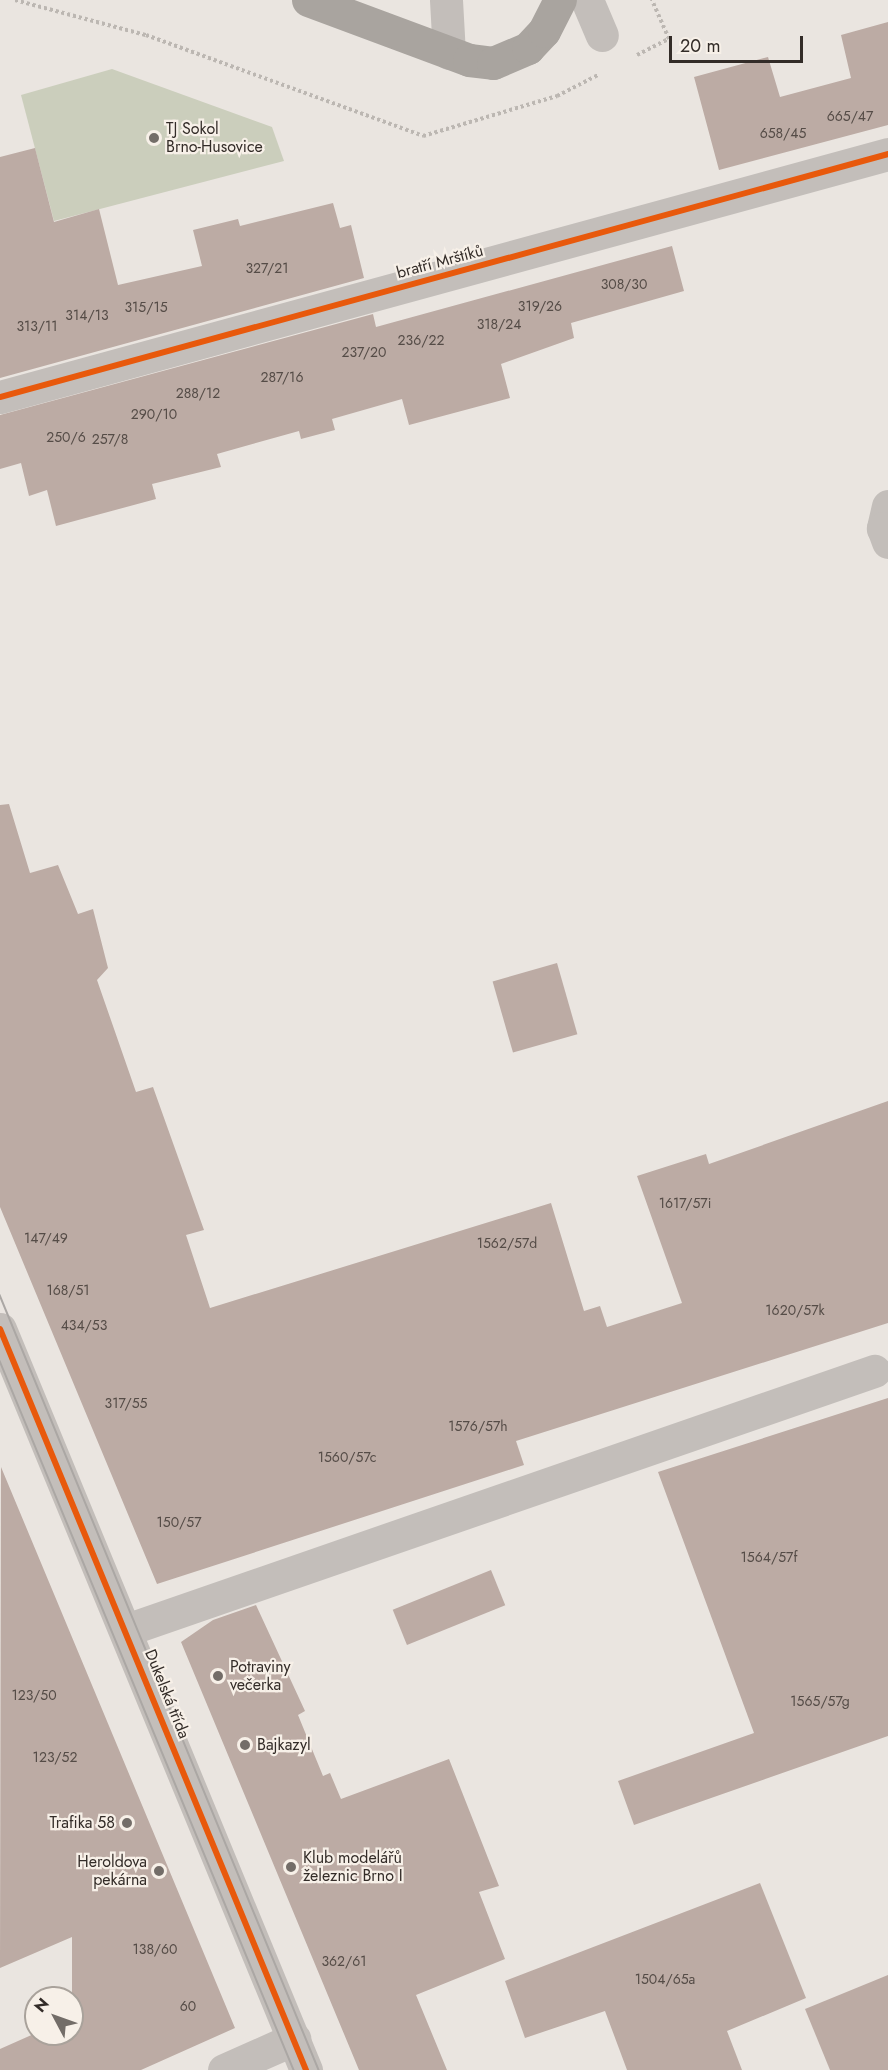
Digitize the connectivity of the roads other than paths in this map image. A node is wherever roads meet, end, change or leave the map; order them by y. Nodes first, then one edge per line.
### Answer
1 (308, 0) edge
2 (446, 0) edge
3 (560, 0) edge
4 (587, 0) edge
5 (602, 35) dead end
6 (449, 53) junction
7 (888, 154) edge
8 (0, 397) edge
9 (888, 506) edge
10 (888, 543) edge
11 (0, 1329) edge
12 (874, 1371) dead end
13 (126, 1630) junction
14 (294, 2039) junction
15 (224, 2070) edge
16 (306, 2070) edge

1 - 6 highway
2 - 6 street
3 - 6 highway
4 - 5 street
7 - 8 street, bratří Mrštíků
9 - 10 street
11 - 13 street, Dukelská třída
12 - 13 street
13 - 14 street, Dukelská třída
14 - 15 street
14 - 16 street, Dukelská třída

